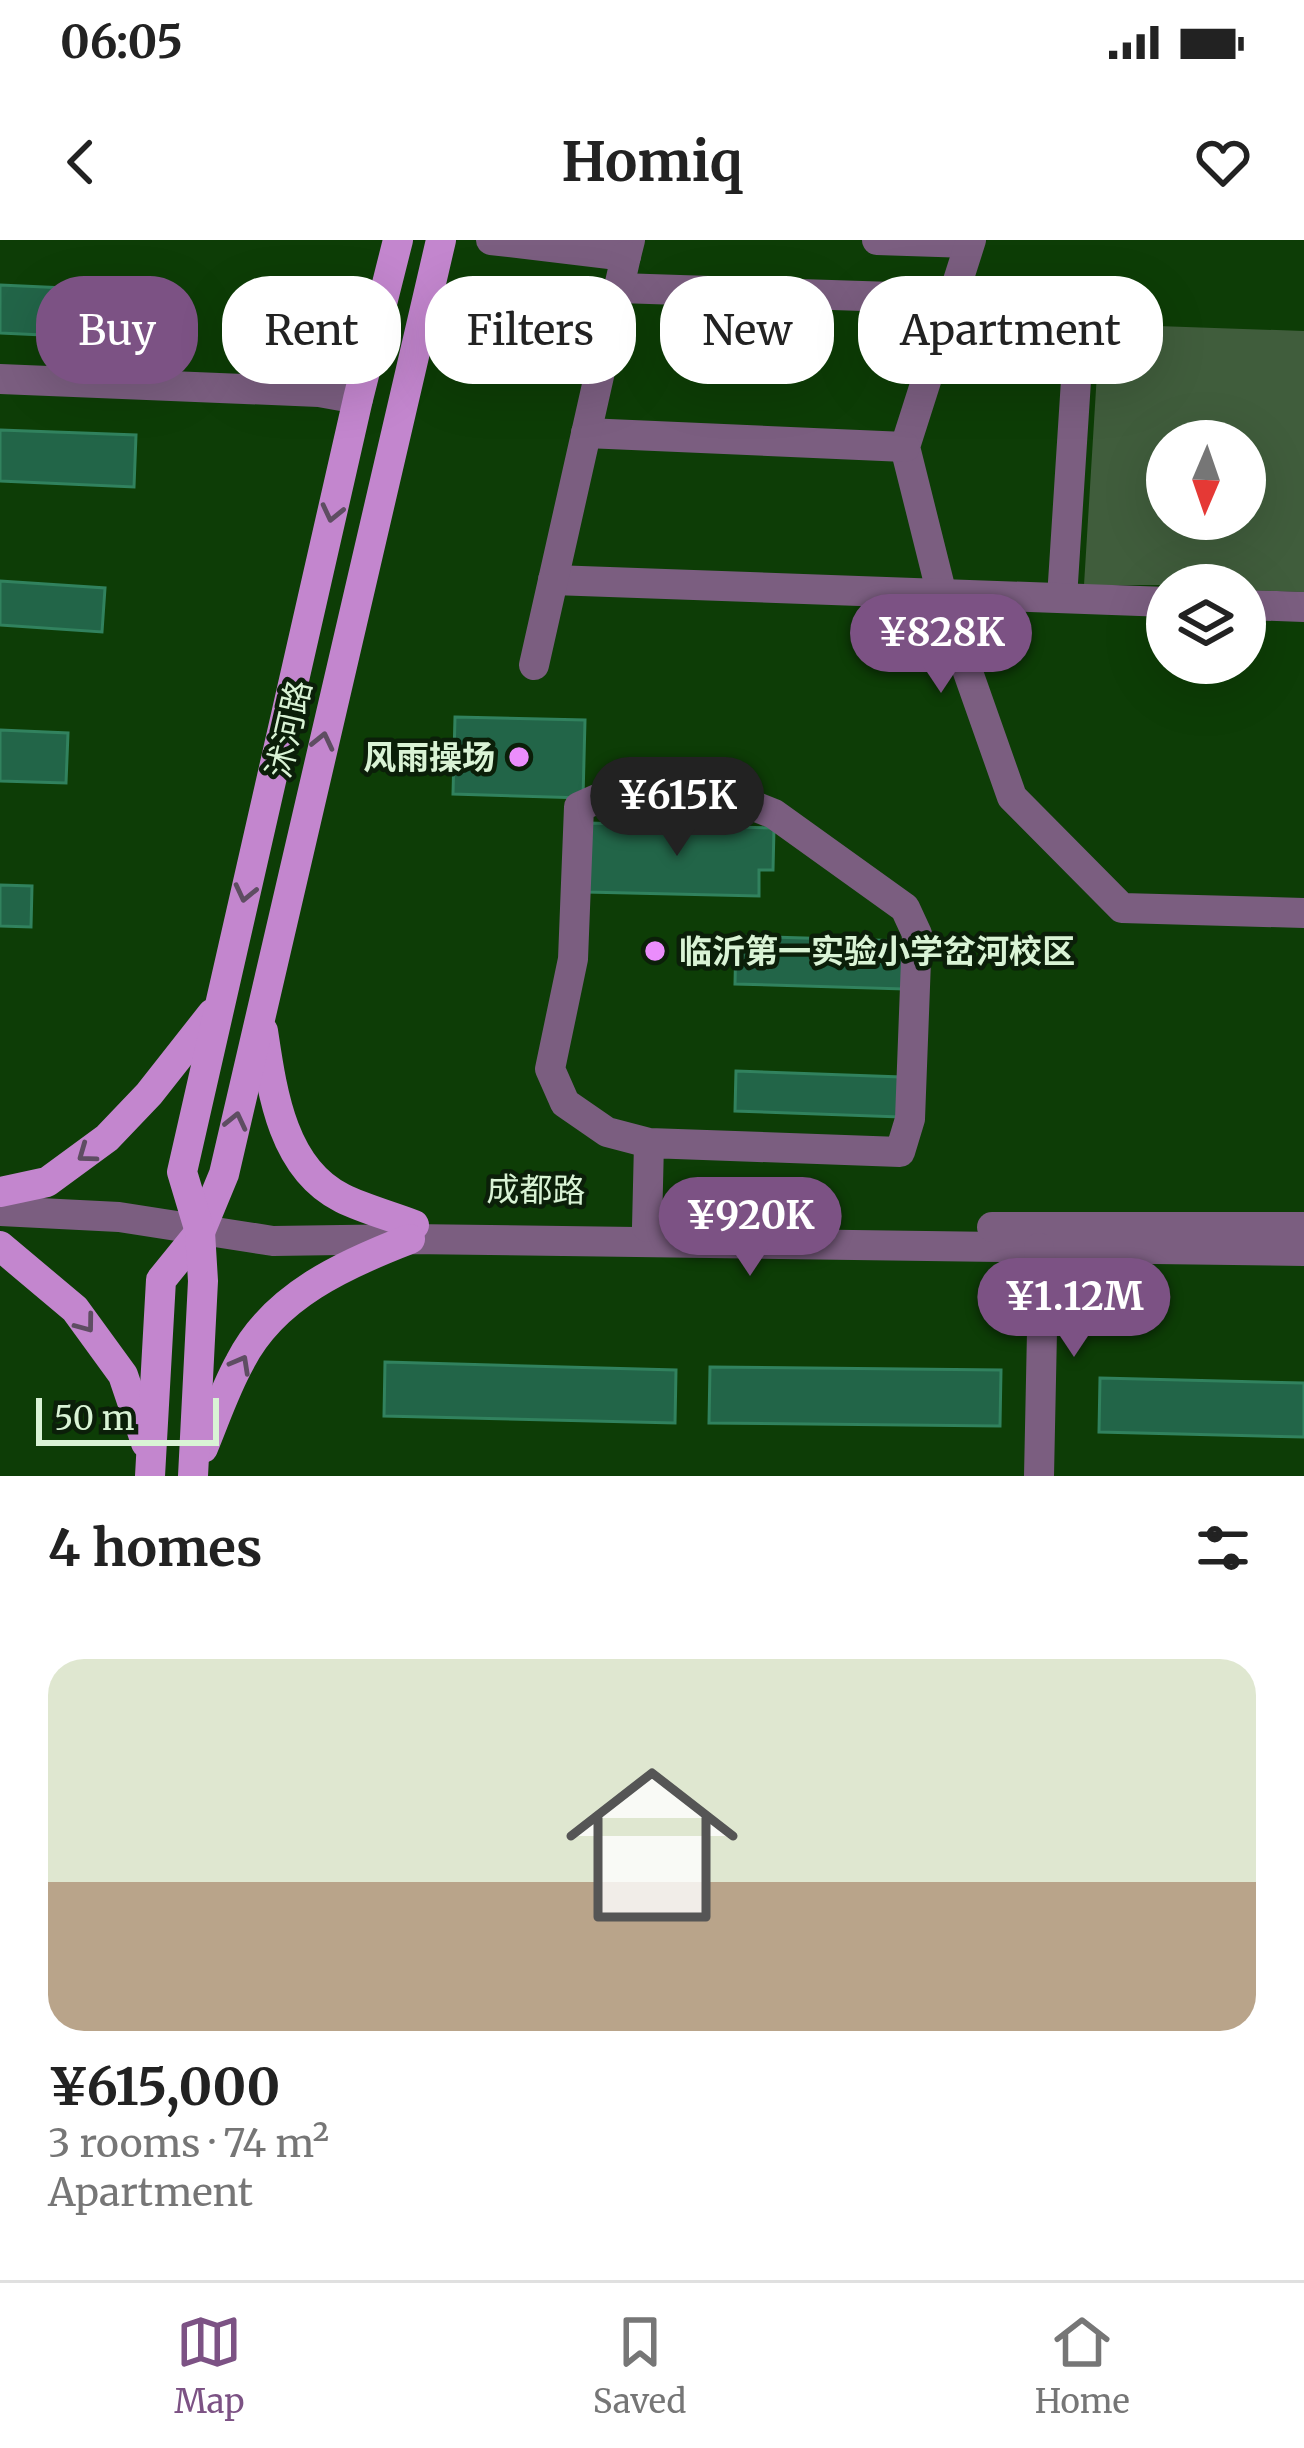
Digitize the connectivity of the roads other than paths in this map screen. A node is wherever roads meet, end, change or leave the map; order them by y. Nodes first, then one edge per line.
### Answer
1 (398, 240) edge
2 (442, 240) edge
3 (491, 240) edge
4 (877, 240) edge
5 (970, 242) edge
6 (628, 248) edge
7 (959, 276) edge
8 (636, 289) edge
9 (858, 296) edge
10 (0, 379) edge
11 (597, 384) edge
12 (925, 384) edge
13 (1076, 384) edge
14 (358, 399) junction
15 (586, 433) junction
16 (905, 447) junction
17 (553, 580) junction
18 (941, 594) junction
19 (1062, 598) junction
20 (1146, 601) edge
21 (1266, 606) edge
22 (1304, 607) edge
23 (533, 664) dead end
24 (1304, 914) edge
25 (219, 1004) junction
26 (260, 1014) junction
27 (649, 1143) junction
28 (0, 1192) edge
29 (0, 1211) edge
30 (647, 1227) junction
31 (1304, 1227) edge
32 (0, 1228) edge
33 (200, 1232) junction
34 (412, 1232) junction
35 (0, 1246) edge
36 (1039, 1248) junction
37 (1304, 1251) edge
38 (151, 1468) edge
39 (193, 1473) edge
40 (1039, 1476) edge

1 - 14 main road, 沭河路
26 -> 2 main road, 沭河路
3 - 6 street
4 - 5 street
5 - 7 street
8 - 9 street
10 - 14 street
11 - 15 street
12 - 16 street
13 - 19 street
14 -> 25 main road, 沭河路
15 - 16 street
15 - 17 street
16 - 18 street
17 - 18 street
17 - 23 street
18 - 19 street
18 - 24 street
19 - 20 street
21 - 22 street
25 -> 28 main road
25 - 33 main road, 沭河路
33 -> 26 main road, 沭河路
26 - 34 main road
27 - 27 street
27 - 30 street
29 - 33 street, 成都路
30 - 31 street, 成都路
30 - 34 street, 成都路
32 - 33 street, 成都路
33 - 34 street, 成都路
33 - 38 main road, 沭河路
33 - 39 main road, 沭河路
34 - 36 street, 成都路
39 -> 34 main road
35 -> 38 main road
36 - 37 street, 成都路
36 - 40 street

